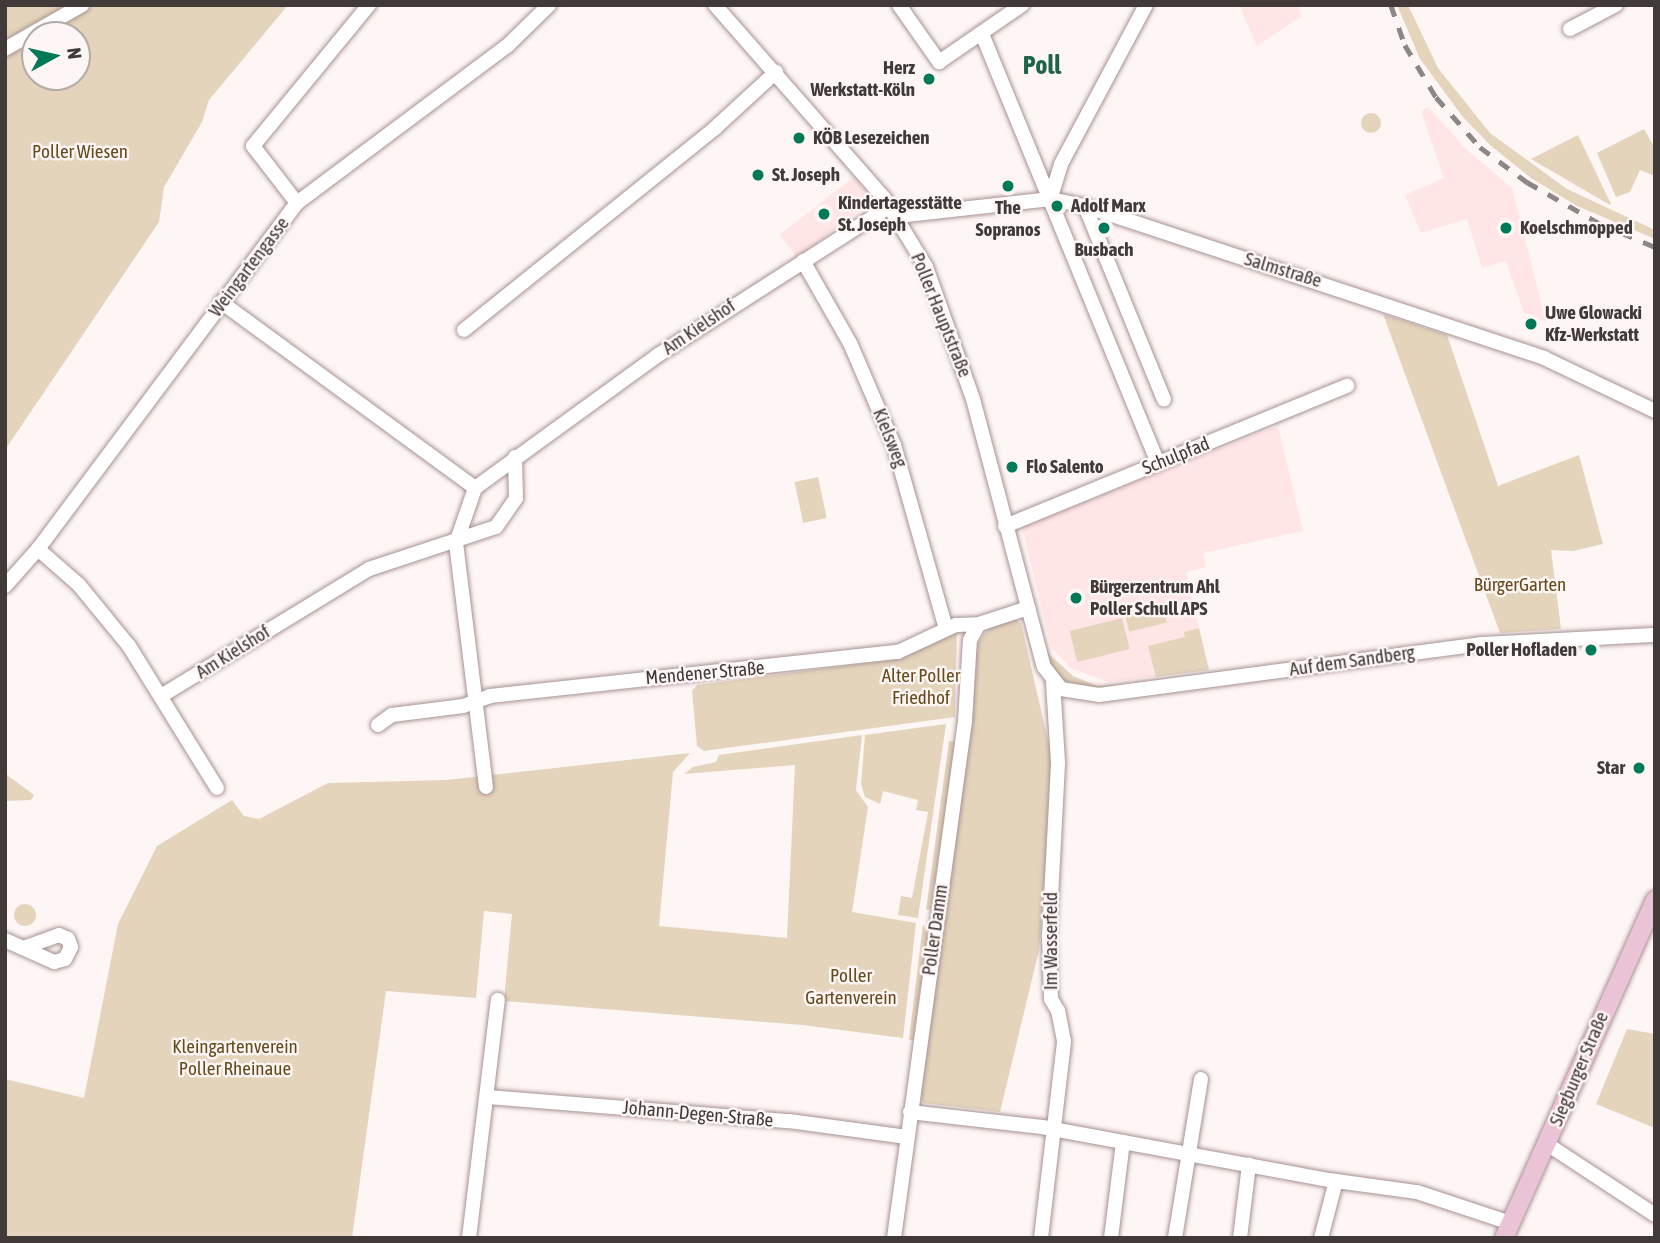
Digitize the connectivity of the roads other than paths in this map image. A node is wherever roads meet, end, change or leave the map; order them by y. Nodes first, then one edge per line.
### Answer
1 (82, 5) edge
2 (369, 5) edge
3 (549, 5) edge
4 (715, 5) edge
5 (899, 5) edge
6 (1022, 5) edge
7 (1146, 5) edge
8 (1616, 5) edge
9 (1570, 29) dead end
10 (982, 34) junction
11 (5, 49) edge
12 (776, 72) junction
13 (1051, 198) junction
14 (297, 203) junction
15 (1085, 206) junction
16 (893, 211) junction
17 (803, 261) junction
18 (221, 302) junction
19 (464, 330) dead end
20 (1347, 386) dead end
21 (1164, 400) dead end
22 (1655, 411) edge
23 (515, 457) junction
24 (1158, 463) junction
25 (475, 488) junction
26 (1004, 526) junction
27 (456, 543) junction
28 (38, 549) junction
29 (5, 586) edge
30 (1028, 608) junction
31 (979, 624) junction
32 (946, 629) junction
33 (1655, 635) edge
34 (1053, 683) junction
35 (162, 696) junction
36 (475, 701) junction
37 (378, 725) dead end
38 (486, 787) dead end
39 (217, 788) dead end
40 (1655, 900) edge
41 (5, 940) edge
42 (23, 948) dead end
43 (498, 1000) dead end
44 (1200, 1079) dead end
45 (488, 1097) junction
46 (910, 1112) junction
47 (1053, 1130) junction
48 (907, 1137) junction
49 (1123, 1142) junction
50 (1547, 1144) junction
51 (1186, 1153) junction
52 (1249, 1165) junction
53 (1336, 1181) junction
54 (1655, 1215) edge
55 (1508, 1230) edge
56 (469, 1238) edge
57 (894, 1238) edge
58 (1041, 1238) edge
59 (1111, 1238) edge
60 (1175, 1238) edge
61 (1240, 1238) edge
62 (1321, 1238) edge

1 - 11 street
2 - 14 street
3 - 14 street, Weingartengasse
4 - 12 street, Poller Hauptstraße
5 - 10 street
6 - 10 street
7 - 13 street
8 - 9 street
10 - 13 street
12 - 16 street, Poller Hauptstraße
12 - 19 street
13 - 15 street, Salmstraße
13 - 16 street, Salmstraße
13 - 24 street
14 - 18 street, Weingartengasse
15 - 21 street
15 - 22 street, Salmstraße
16 - 17 street, Am Kielshof
16 - 26 street, Poller Hauptstraße
17 - 23 street, Am Kielshof
17 - 32 street, Kielsweg
18 - 25 street
18 - 28 street, Weingartengasse
20 - 24 street, Schulpfad
23 - 25 street, Am Kielshof
23 - 27 street, Am Kielshof
24 - 26 street, Schulpfad
25 - 27 street
26 - 30 street, Poller Hauptstraße
27 - 35 street, Am Kielshof
27 - 36 street
28 - 29 street, Weingartengasse
28 - 35 street
30 - 31 street, Mendener Straße
30 - 34 street, Poller Hauptstraße
31 - 32 street, Mendener Straße
31 - 46 street, Poller Damm
32 - 36 street, Mendener Straße
33 - 34 street, Auf dem Sandberg
34 - 47 street, Im Wasserfeld
35 - 39 street
36 - 37 street, Mendener Straße
36 - 38 street
40 - 50 main road, Siegburger Straße
41 - 42 street
43 - 45 street
44 - 51 street
45 - 48 street, Johann-Degen-Straße
45 - 56 street
46 - 47 street
46 - 48 street, Poller Damm
47 - 49 street
47 - 58 street, Im Wasserfeld
48 - 57 street, Poller Damm
49 - 51 street
49 - 59 street
50 - 54 street
50 - 55 main road, Siegburger Straße
51 - 52 street
51 - 60 street
52 - 53 street
52 - 61 street
53 - 55 street
53 - 62 street

